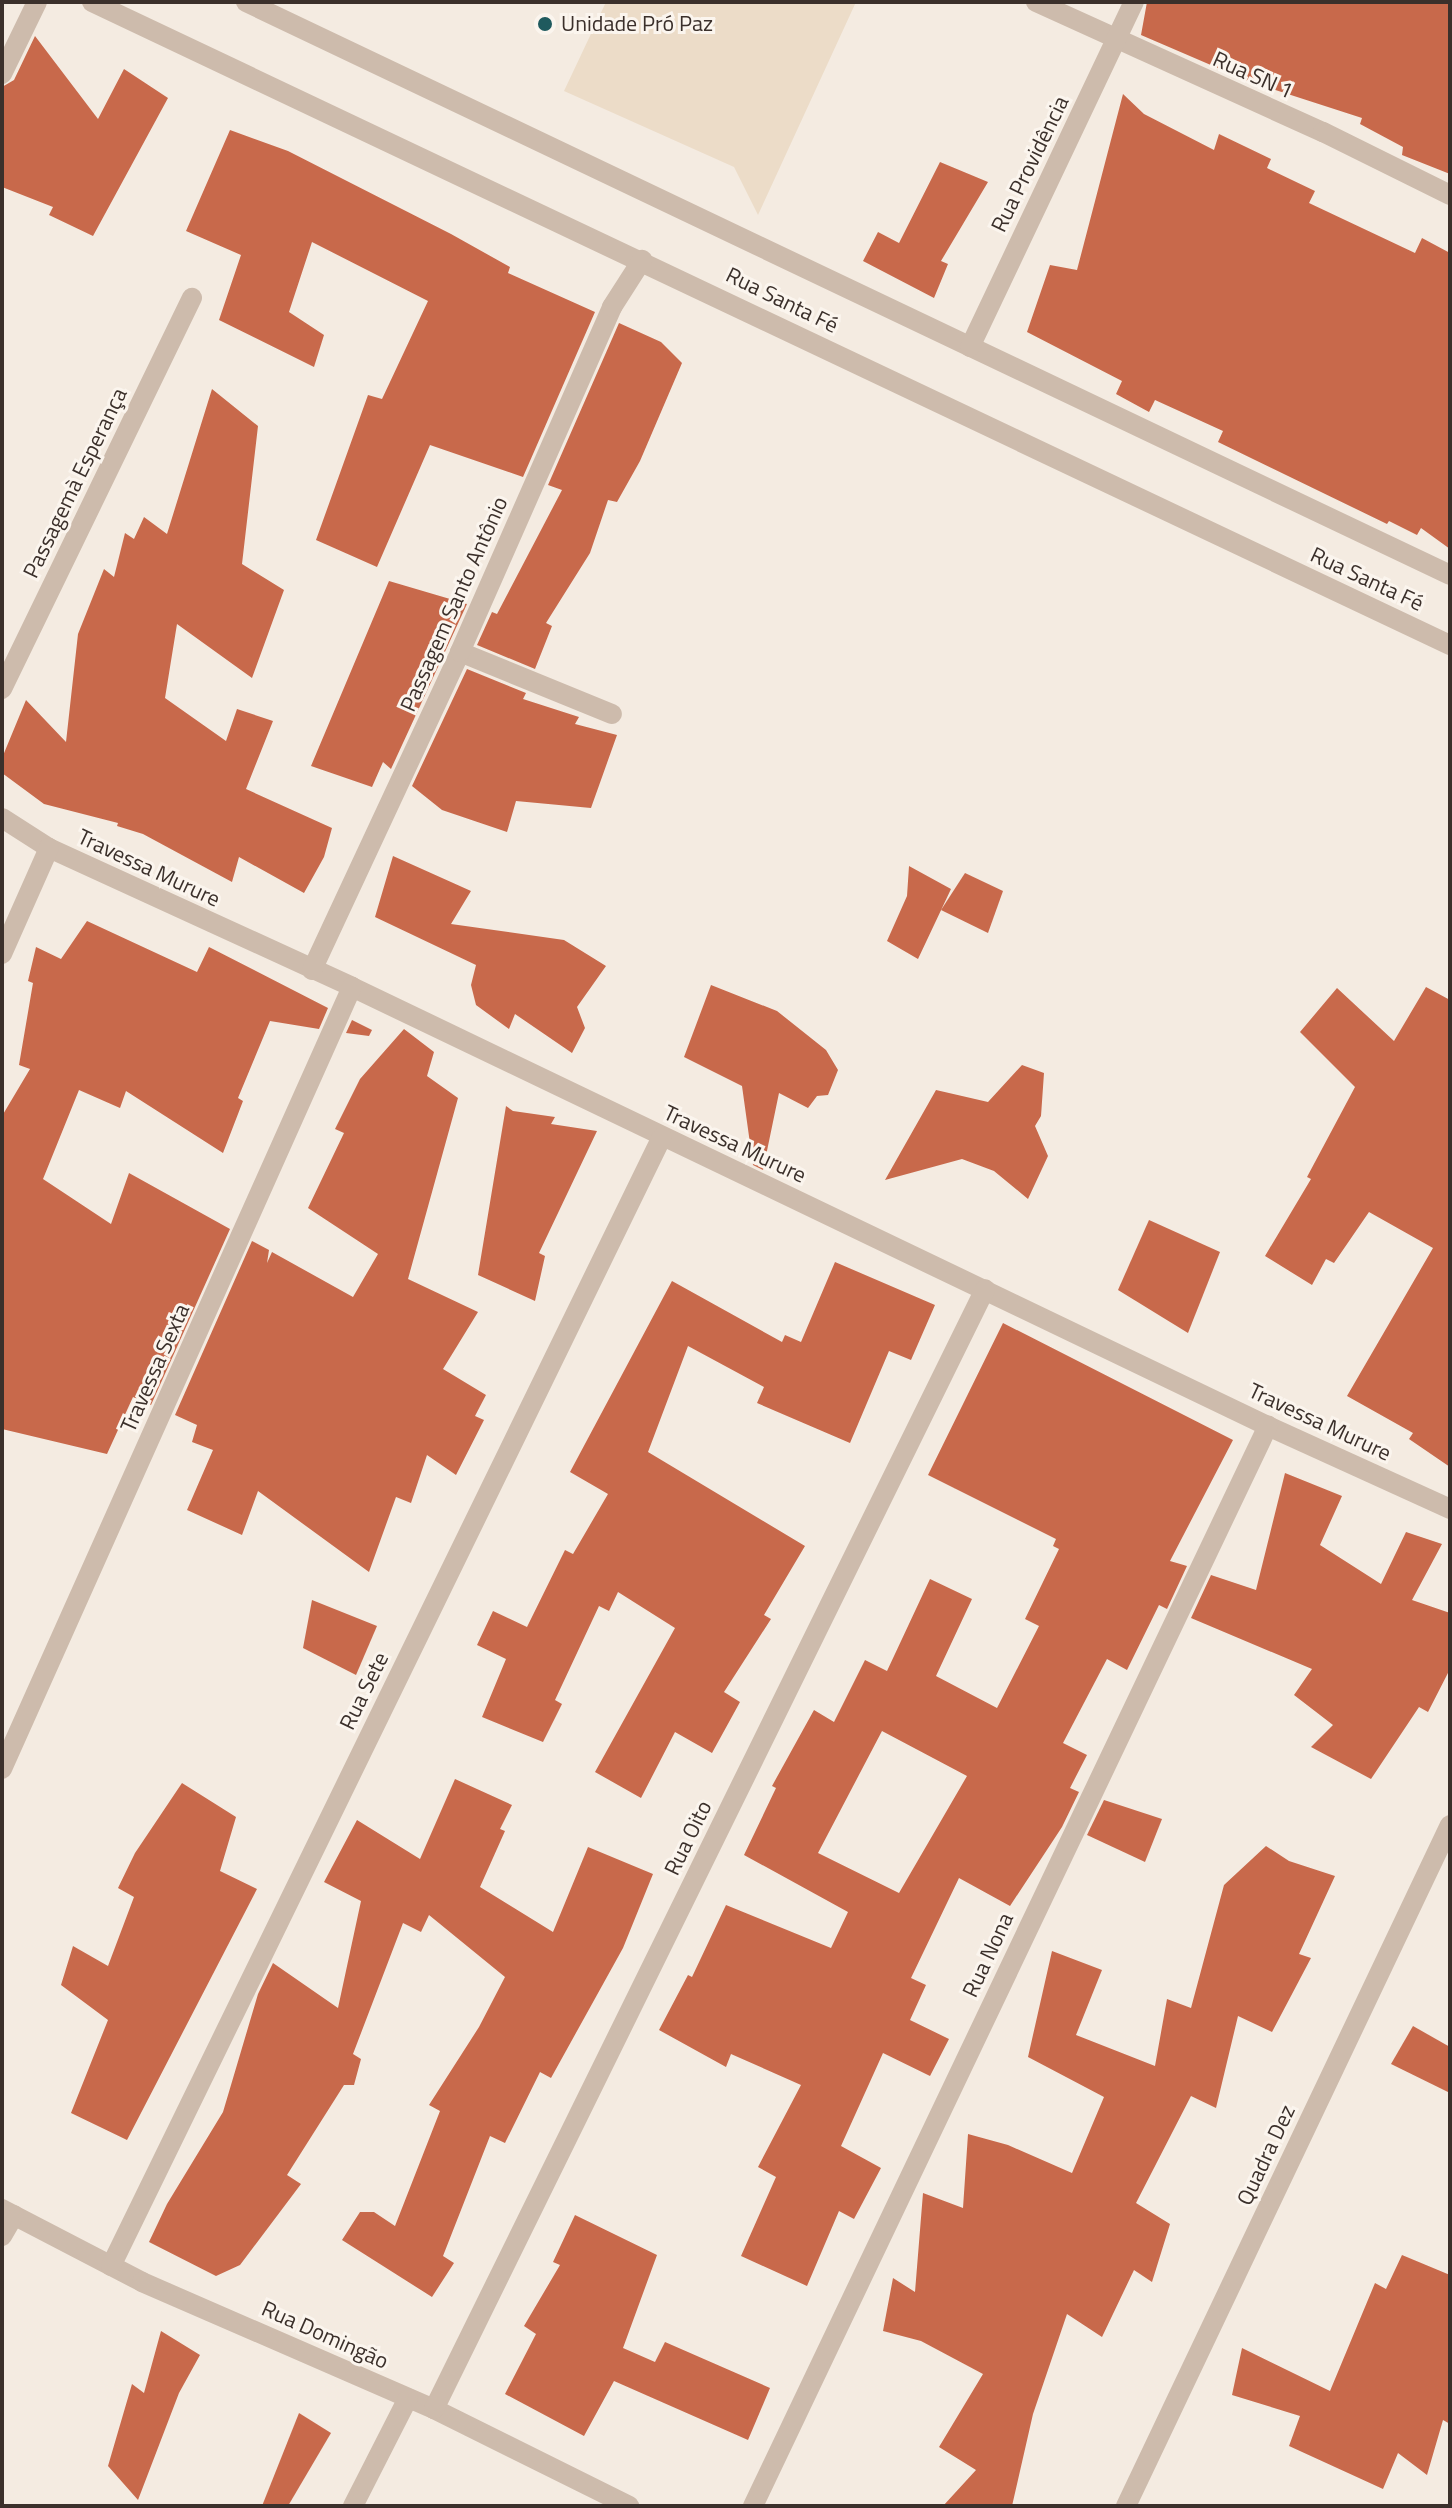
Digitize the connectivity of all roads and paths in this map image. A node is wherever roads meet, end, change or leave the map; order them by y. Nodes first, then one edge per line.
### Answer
1 (37, 2) edge
2 (92, 2) edge
3 (246, 2) edge
4 (1036, 2) edge
5 (1134, 2) edge
6 (1116, 41) junction
7 (2, 74) edge
8 (1450, 195) edge
9 (642, 260) junction
10 (192, 298) dead end
11 (970, 347) junction
12 (1450, 575) edge
13 (1450, 645) edge
14 (460, 652) junction
15 (2, 689) edge
16 (612, 714) dead end
17 (2, 818) edge
18 (49, 848) junction
19 (2, 954) edge
20 (312, 970) junction
21 (352, 987) junction
22 (662, 1137) junction
23 (985, 1289) junction
24 (1268, 1426) junction
25 (1450, 1509) edge
26 (2, 1769) edge
27 (1450, 1825) edge
28 (8, 2212) edge
29 (2, 2236) edge
30 (111, 2266) junction
31 (408, 2398) junction
32 (434, 2409) junction
33 (353, 2506) edge
34 (629, 2506) edge
35 (753, 2506) edge
36 (1126, 2506) edge

1 - 7 street
2 - 9 street, Rua Santa Fé
3 - 11 street, Rua Santa Fé
4 - 6 street, Rua SN 1
5 - 6 street, Rua Providência
6 - 8 street, Rua SN 1
6 - 11 street, Rua Providência
9 - 13 street, Rua Santa Fé
9 - 14 street, Passagem Santo Antônio
10 - 15 street, Passagemà Esperança
11 - 12 street, Rua Santa Fé
14 - 16 street
14 - 20 street, Passagem Santo Antônio
17 - 18 street, Travessa Murure
18 - 19 street
18 - 20 street, Travessa Murure
20 - 21 street, Travessa Murure
21 - 22 street, Travessa Murure
21 - 26 street, Travessa Sexta
22 - 23 street, Travessa Murure
22 - 30 street, Rua Sete
23 - 24 street, Travessa Murure
23 - 32 street, Rua Oito
24 - 25 street, Travessa Murure
24 - 35 street, Rua Nona
27 - 36 street, Quadra Dez
28 - 29 street
28 - 30 street, Rua Domingão
30 - 31 street, Rua Domingão
31 - 32 street, Rua Domingão
31 - 33 street
32 - 34 street, Rua Domingão

